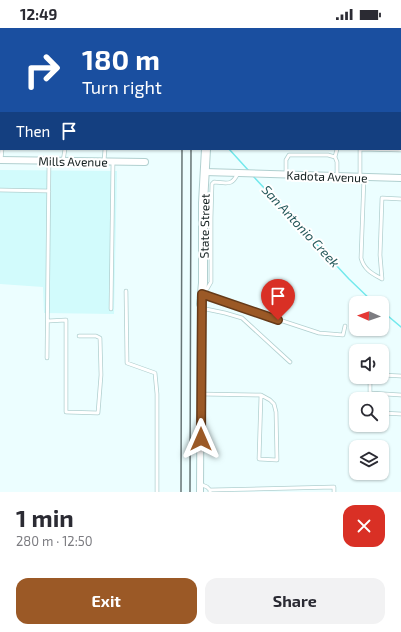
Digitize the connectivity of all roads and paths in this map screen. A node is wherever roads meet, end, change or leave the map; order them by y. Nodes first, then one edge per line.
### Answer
1 (401, 72) edge
2 (401, 85) edge
3 (2, 150) edge
4 (65, 150) edge
5 (105, 150) edge
6 (206, 150) edge
7 (337, 150) edge
8 (360, 150) edge
9 (335, 157) junction
10 (1, 160) edge
11 (49, 160) junction
12 (63, 161) junction
13 (104, 161) junction
14 (113, 161) junction
15 (145, 162) dead end
16 (205, 172) junction
17 (238, 173) junction
18 (286, 174) junction
19 (337, 176) junction
20 (362, 177) junction
21 (401, 178) edge
22 (0, 190) edge
23 (49, 191) junction
24 (401, 199) edge
25 (207, 218) junction
26 (126, 291) dead end
27 (202, 292) junction
28 (201, 306) junction
29 (111, 309) dead end
30 (48, 320) junction
31 (345, 326) dead end
32 (79, 336) dead end
33 (47, 358) dead end
34 (290, 362) dead end
35 (389, 375) edge
36 (401, 376) edge
37 (201, 394) junction
38 (260, 394) junction
39 (389, 394) edge
40 (401, 394) edge
41 (389, 413) edge
42 (401, 414) edge
43 (200, 484) junction
44 (210, 491) edge
45 (222, 491) edge
46 (157, 492) edge
47 (200, 492) edge
48 (334, 492) edge

1 - 2 lane
3 - 10 lane
4 - 12 lane
5 - 13 lane
6 - 16 street, State Street
7 - 9 lane
8 - 20 lane
9 - 18 lane
9 - 19 lane
10 - 11 street, Mills Avenue
11 - 12 street, Mills Avenue
11 - 23 lane
12 - 13 street, Mills Avenue
13 - 14 street, Mills Avenue
14 - 15 street, Mills Avenue
14 - 29 lane
16 - 17 street, Kadota Avenue
16 - 25 street, State Street
17 - 18 street, Kadota Avenue
17 - 25 lane
18 - 19 street, Kadota Avenue
19 - 20 street, Kadota Avenue
20 - 21 street, Kadota Avenue
20 - 24 lane
22 - 23 lane
23 - 30 lane
25 - 27 street, State Street
26 - 46 lane
27 - 28 street, State Street
27 - 31 lane
28 - 34 lane
28 - 37 street
30 - 32 lane
30 - 33 lane
35 - 36 lane
37 - 38 lane
37 - 43 street
38 - 38 lane
39 - 40 lane
41 - 42 lane
43 - 44 lane
43 - 47 street
44 - 45 lane
45 - 48 lane

